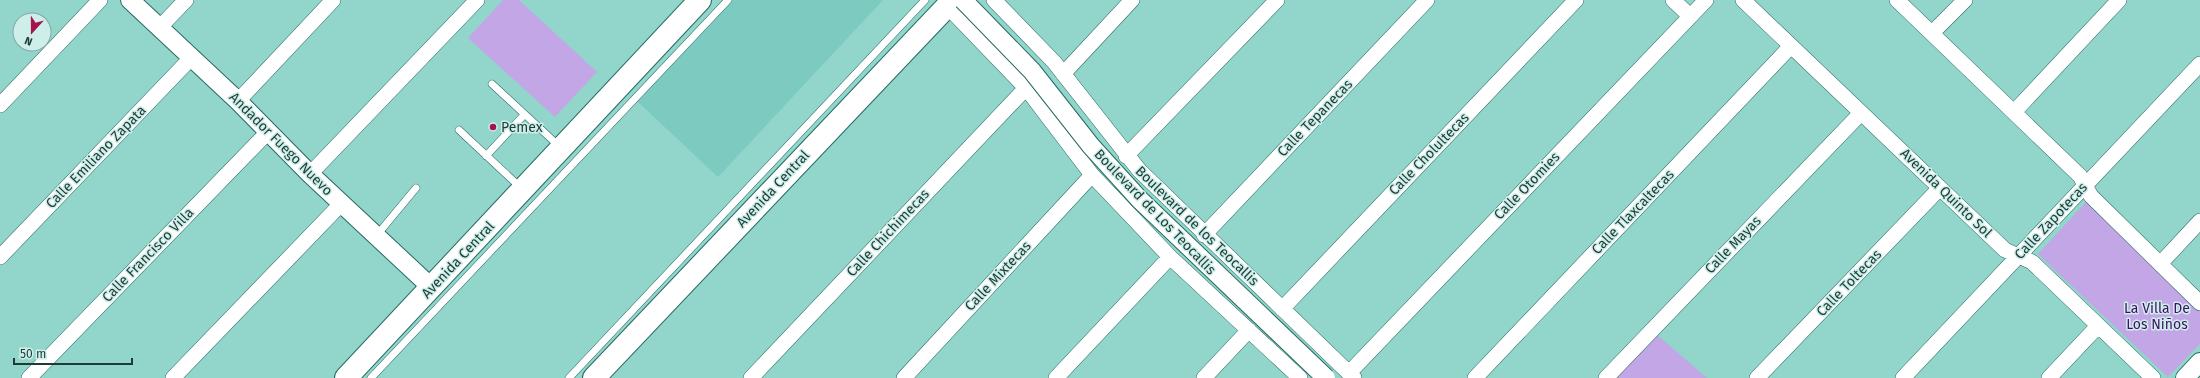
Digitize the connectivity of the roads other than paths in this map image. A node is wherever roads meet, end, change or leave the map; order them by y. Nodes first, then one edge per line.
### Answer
1 (100, 0) edge
2 (130, 0) edge
3 (186, 0) edge
4 (332, 0) edge
5 (477, 0) edge
6 (700, 0) edge
7 (728, 0) edge
8 (925, 0) edge
9 (994, 0) edge
10 (1132, 0) edge
11 (1277, 0) edge
12 (1427, 0) edge
13 (1576, 0) edge
14 (1674, 0) edge
15 (1706, 0) edge
16 (1743, 0) edge
17 (1898, 0) edge
18 (1965, 0) edge
19 (2119, 0) edge
20 (954, 2) edge
21 (1690, 16) junction
22 (160, 27) junction
23 (1932, 34) junction
24 (1791, 46) junction
25 (192, 57) junction
26 (2200, 64) edge
27 (1059, 68) junction
28 (492, 84) dead end
29 (1023, 85) junction
30 (238, 101) junction
31 (0, 106) edge
32 (2014, 112) junction
33 (1861, 113) junction
34 (524, 115) junction
35 (459, 130) dead end
36 (268, 132) junction
37 (562, 149) junction
38 (486, 156) junction
39 (1126, 156) junction
40 (310, 174) junction
41 (1092, 175) junction
42 (2085, 186) junction
43 (416, 188) dead end
44 (1940, 188) junction
45 (523, 190) junction
46 (342, 203) junction
47 (2200, 221) edge
48 (1204, 235) junction
49 (376, 236) junction
50 (2018, 256) junction
51 (0, 257) edge
52 (1170, 257) junction
53 (2160, 264) junction
54 (432, 288) junction
55 (2200, 303) edge
56 (1282, 309) junction
57 (2098, 326) junction
58 (1249, 330) junction
59 (2200, 362) edge
60 (1351, 376) edge
61 (29, 378) edge
62 (173, 378) edge
63 (346, 378) edge
64 (371, 378) edge
65 (569, 378) edge
66 (594, 378) edge
67 (751, 378) edge
68 (904, 378) edge
69 (1056, 378) edge
70 (1204, 378) edge
71 (1300, 378) edge
72 (1326, 378) edge
73 (1475, 378) edge
74 (1606, 378) edge
75 (1757, 378) edge
76 (1903, 378) edge
77 (2049, 378) edge
78 (2153, 378) edge
79 (2185, 378) edge

1 - 31 street
2 - 22 street, Andador Fuego Nuevo
3 - 22 street
4 - 30 street
5 - 40 street
6 - 37 highway, Avenida Central
7 - 64 lane
8 - 65 lane
9 - 27 street, Boulevard de los Teocallis
10 - 27 street
11 - 39 street
12 - 48 street, Calle Tepanecas
13 - 56 street, Calle Cholultecas
14 - 21 street
15 - 21 street, Calle Otomies
16 - 24 street, Avenida Quinto Sol
17 - 23 street
18 - 23 street
19 - 32 street
20 - 29 street, Boulevard de los Teocallis
20 - 66 highway, Avenida Central
20 - 72 street, Boulevard de Los Teocallis, bridge
21 - 60 street, Calle Otomies
22 - 25 street, Andador Fuego Nuevo
23 - 32 street
24 - 33 street, Avenida Quinto Sol
24 - 73 street, Calle Tlaxcaltecas
25 - 30 street, Andador Fuego Nuevo
25 - 51 street, Calle Emiliano Zapata
26 - 42 street, Calle Zapotecas
27 - 29 street
27 - 39 street, Boulevard de los Teocallis
28 - 34 lane
29 - 41 street, Boulevard de los Teocallis
29 - 67 street, Calle Chichimecas
30 - 36 street, Andador Fuego Nuevo
32 - 42 street
33 - 44 street, Avenida Quinto Sol
33 - 74 street, Calle Mayas
34 - 37 lane
34 - 38 lane
35 - 38 lane
36 - 40 street, Andador Fuego Nuevo
36 - 61 street, Calle Francisco Villa
37 - 45 highway, Avenida Central
38 - 45 lane
39 - 48 street, Boulevard de los Teocallis
40 - 46 street, Andador Fuego Nuevo
41 - 52 street, Boulevard de los Teocallis
41 - 68 street, Calle Mixtecas
42 - 50 street, Calle Zapotecas
42 - 53 street
43 - 49 lane
44 - 50 street, Avenida Quinto Sol
44 - 75 street, Calle Toltecas
45 - 54 highway, Avenida Central
46 - 49 street, Andador Fuego Nuevo
46 - 62 street
47 - 53 street
48 - 56 street, Boulevard de los Teocallis
49 - 54 street, Andador Fuego Nuevo
50 - 57 street, Avenida Quinto Sol
50 - 76 street, Calle Zapotecas
52 - 58 street, Boulevard de los Teocallis
52 - 69 street
53 - 55 street
54 - 63 highway, Avenida Central
56 - 60 street, Boulevard de los Teocallis
57 - 77 street
57 - 78 street, Avenida Quinto Sol
58 - 70 street
58 - 71 street, Boulevard de los Teocallis
59 - 79 street

